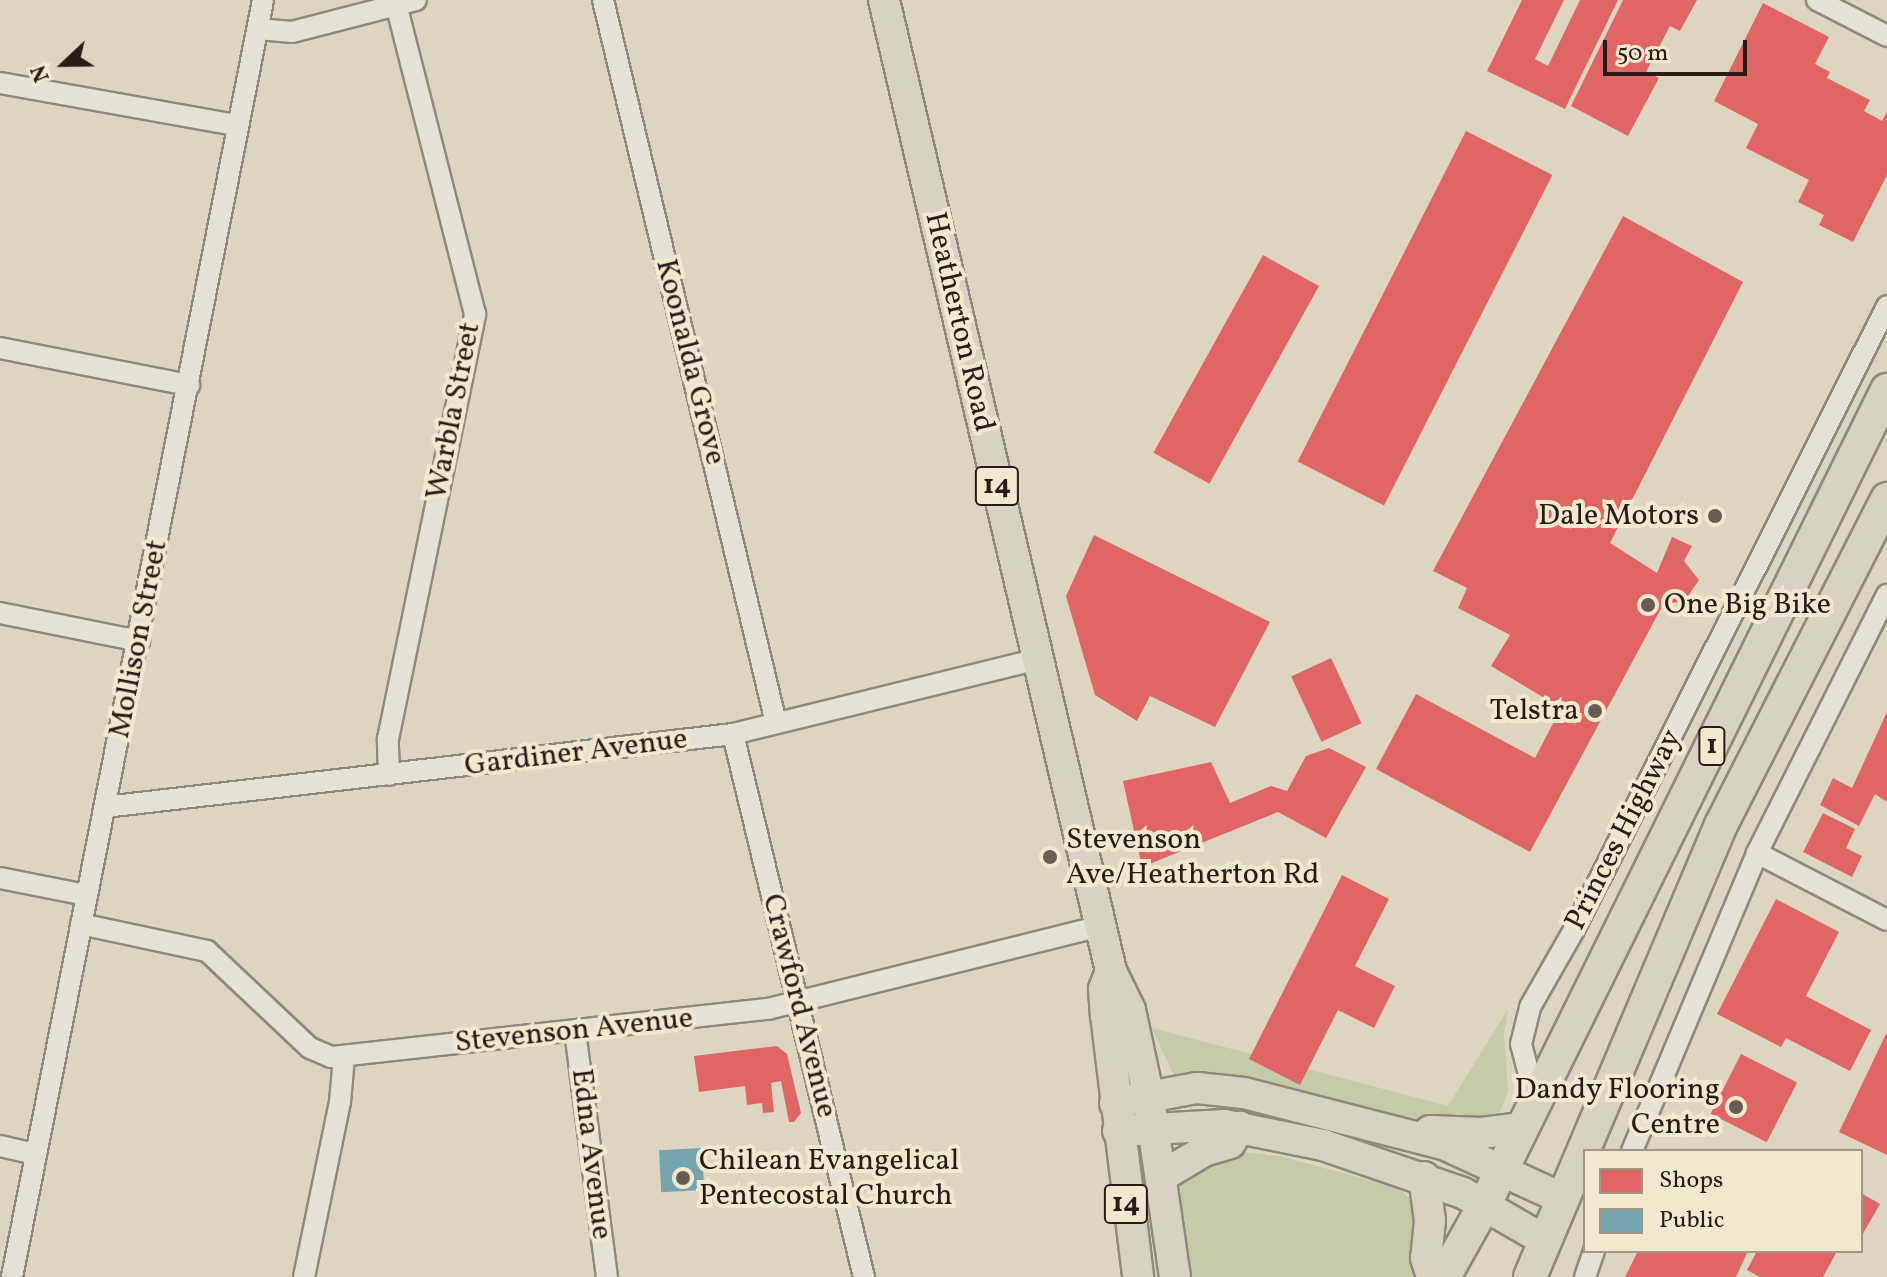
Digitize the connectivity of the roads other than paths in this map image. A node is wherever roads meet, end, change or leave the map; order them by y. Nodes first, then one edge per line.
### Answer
1 (263, 0) edge
2 (603, 0) edge
3 (1817, 0) edge
4 (889, 1) edge
5 (406, 2) edge
6 (258, 29) junction
7 (1887, 36) edge
8 (0, 83) edge
9 (236, 125) junction
10 (1887, 306) edge
11 (0, 348) edge
12 (189, 385) junction
13 (1887, 390) edge
14 (1887, 499) edge
15 (1887, 595) edge
16 (0, 613) edge
17 (139, 641) junction
18 (1039, 659) junction
19 (776, 723) junction
20 (733, 734) junction
21 (389, 775) junction
22 (105, 807) junction
23 (1757, 853) junction
24 (0, 878) edge
25 (86, 895) junction
26 (1887, 920) edge
27 (81, 924) junction
28 (1101, 926) junction
29 (1111, 971) junction
30 (798, 1002) junction
31 (575, 1031) junction
32 (344, 1057) junction
33 (1149, 1099) junction
34 (1529, 1114) junction
35 (1116, 1117) junction
36 (1240, 1127) junction
37 (1153, 1129) junction
38 (1412, 1135) junction
39 (0, 1146) edge
40 (1633, 1149) edge
41 (36, 1154) junction
42 (1501, 1171) junction
43 (1162, 1176) junction
44 (1424, 1177) junction
45 (1561, 1198) junction
46 (1485, 1204) junction
47 (1544, 1240) junction
48 (1593, 1253) edge
49 (12, 1277) edge
50 (304, 1277) edge
51 (607, 1277) edge
52 (864, 1277) edge
53 (1138, 1277) edge
54 (1175, 1277) edge
55 (1432, 1277) edge
56 (1444, 1277) edge
57 (1530, 1277) edge
58 (1585, 1277) edge

1 - 6 street, Mollison Street
2 - 19 street, Koonalda Grove
3 - 7 street
4 - 18 main road, Heatherton Road / 14
5 - 6 street
5 - 21 street, Warbla Street
6 - 9 street, Mollison Street
8 - 9 street
9 - 12 street, Mollison Street
10 - 34 street, Princes Highway
11 - 12 street
12 - 17 street, Mollison Street
13 - 34 highway, Princes Highway / 1
14 - 45 highway, 1
15 - 23 street
16 - 17 street
17 - 22 street, Mollison Street
18 - 19 street, Gardiner Avenue
18 - 28 main road, Heatherton Road / 14
19 - 20 street, Gardiner Avenue
20 - 21 street, Gardiner Avenue
20 - 30 street, Crawford Avenue
21 - 22 street, Gardiner Avenue
22 - 25 street, Mollison Street
23 - 26 street
23 - 40 street
24 - 25 street
25 - 27 street, Mollison Street
27 - 32 street, Stevenson Avenue
27 - 41 street, Mollison Street
28 - 29 main road, Heatherton Road / 14
28 - 30 street, Stevenson Avenue
29 - 33 main road, Heatherton Road / 14
29 - 35 main road, Heatherton Road / 14
30 - 31 street, Stevenson Avenue
30 - 52 street, Crawford Avenue
31 - 32 street, Stevenson Avenue
31 - 51 street, Edna Avenue
32 - 50 street
33 - 35 main road
33 - 37 main road, Heatherton Road / 14
33 - 38 main road
34 - 38 main road
34 - 42 highway, Princes Highway / 1
35 - 37 main road
35 - 53 main road, Heatherton Road / 14
36 - 37 main road
36 - 43 main road
36 - 44 main road
37 - 43 main road, Heatherton Road / 14
38 - 42 main road
39 - 41 street
41 - 49 street, Mollison Street
42 - 45 main road
42 - 46 highway, Princes Highway / 1
43 - 54 main road, Heatherton Road / 14
44 - 46 main road
44 - 55 main road
45 - 47 highway, 1
46 - 47 main road
46 - 56 highway, Princes Highway / 1
47 - 57 highway, 1
48 - 58 street

